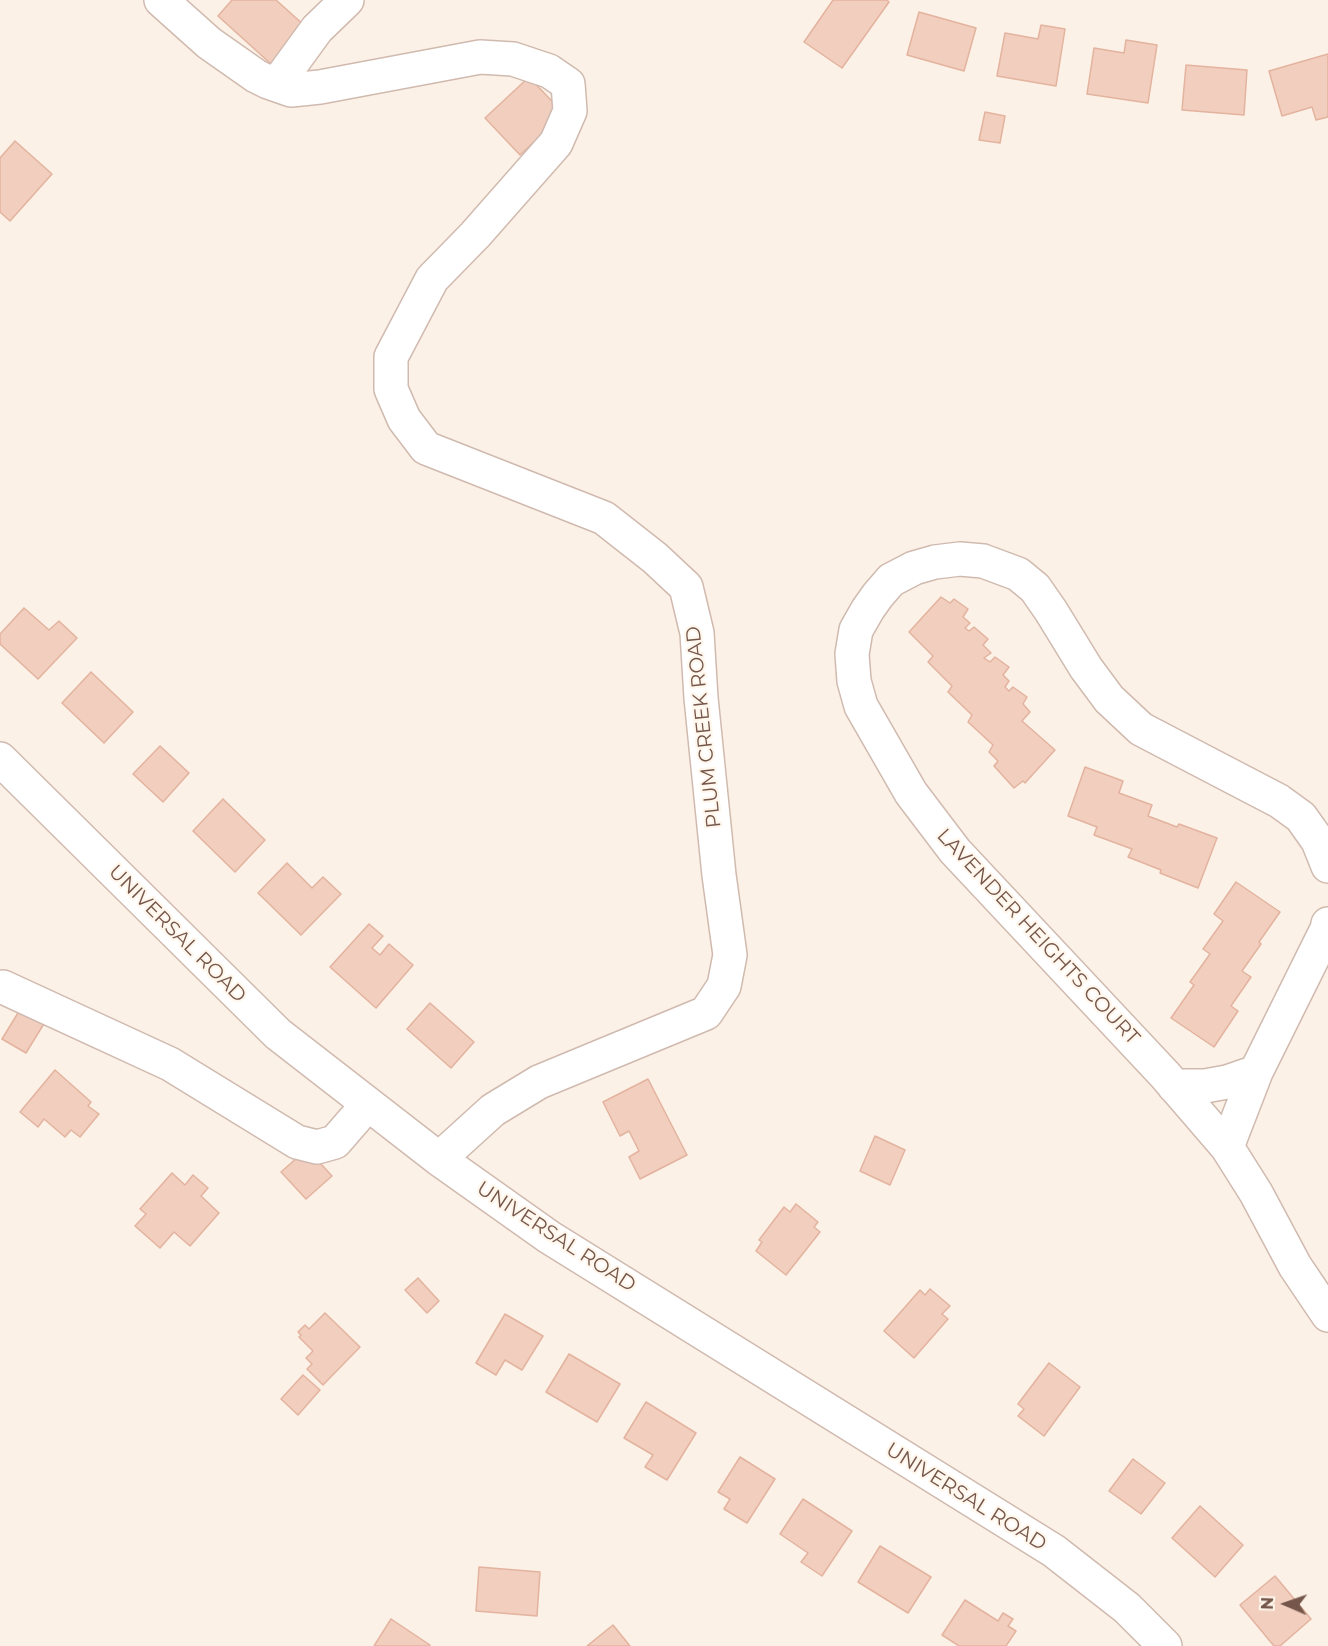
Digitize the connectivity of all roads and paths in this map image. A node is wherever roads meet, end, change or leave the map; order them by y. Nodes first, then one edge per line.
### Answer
1 (161, 0) edge
2 (347, 0) edge
3 (277, 84) junction
4 (0, 759) edge
5 (1328, 866) edge
6 (1328, 924) edge
7 (3, 987) dead end
8 (1256, 1072) junction
9 (1174, 1086) junction
10 (368, 1104) junction
11 (1227, 1147) junction
12 (439, 1159) junction
13 (1328, 1315) edge
14 (1165, 1646) edge

1 - 3 street, PLUM CREEK ROAD
2 - 3 street
3 - 12 street, PLUM CREEK ROAD
4 - 10 street, UNIVERSAL ROAD
5 - 9 street, LAVENDER HEIGHTS COURT
6 - 8 street
7 - 10 street
8 - 9 street
8 - 11 street
9 - 11 street, LAVENDER HEIGHTS COURT
10 - 12 street, UNIVERSAL ROAD
11 - 13 street, LAVENDER HEIGHTS COURT
12 - 14 street, UNIVERSAL ROAD

